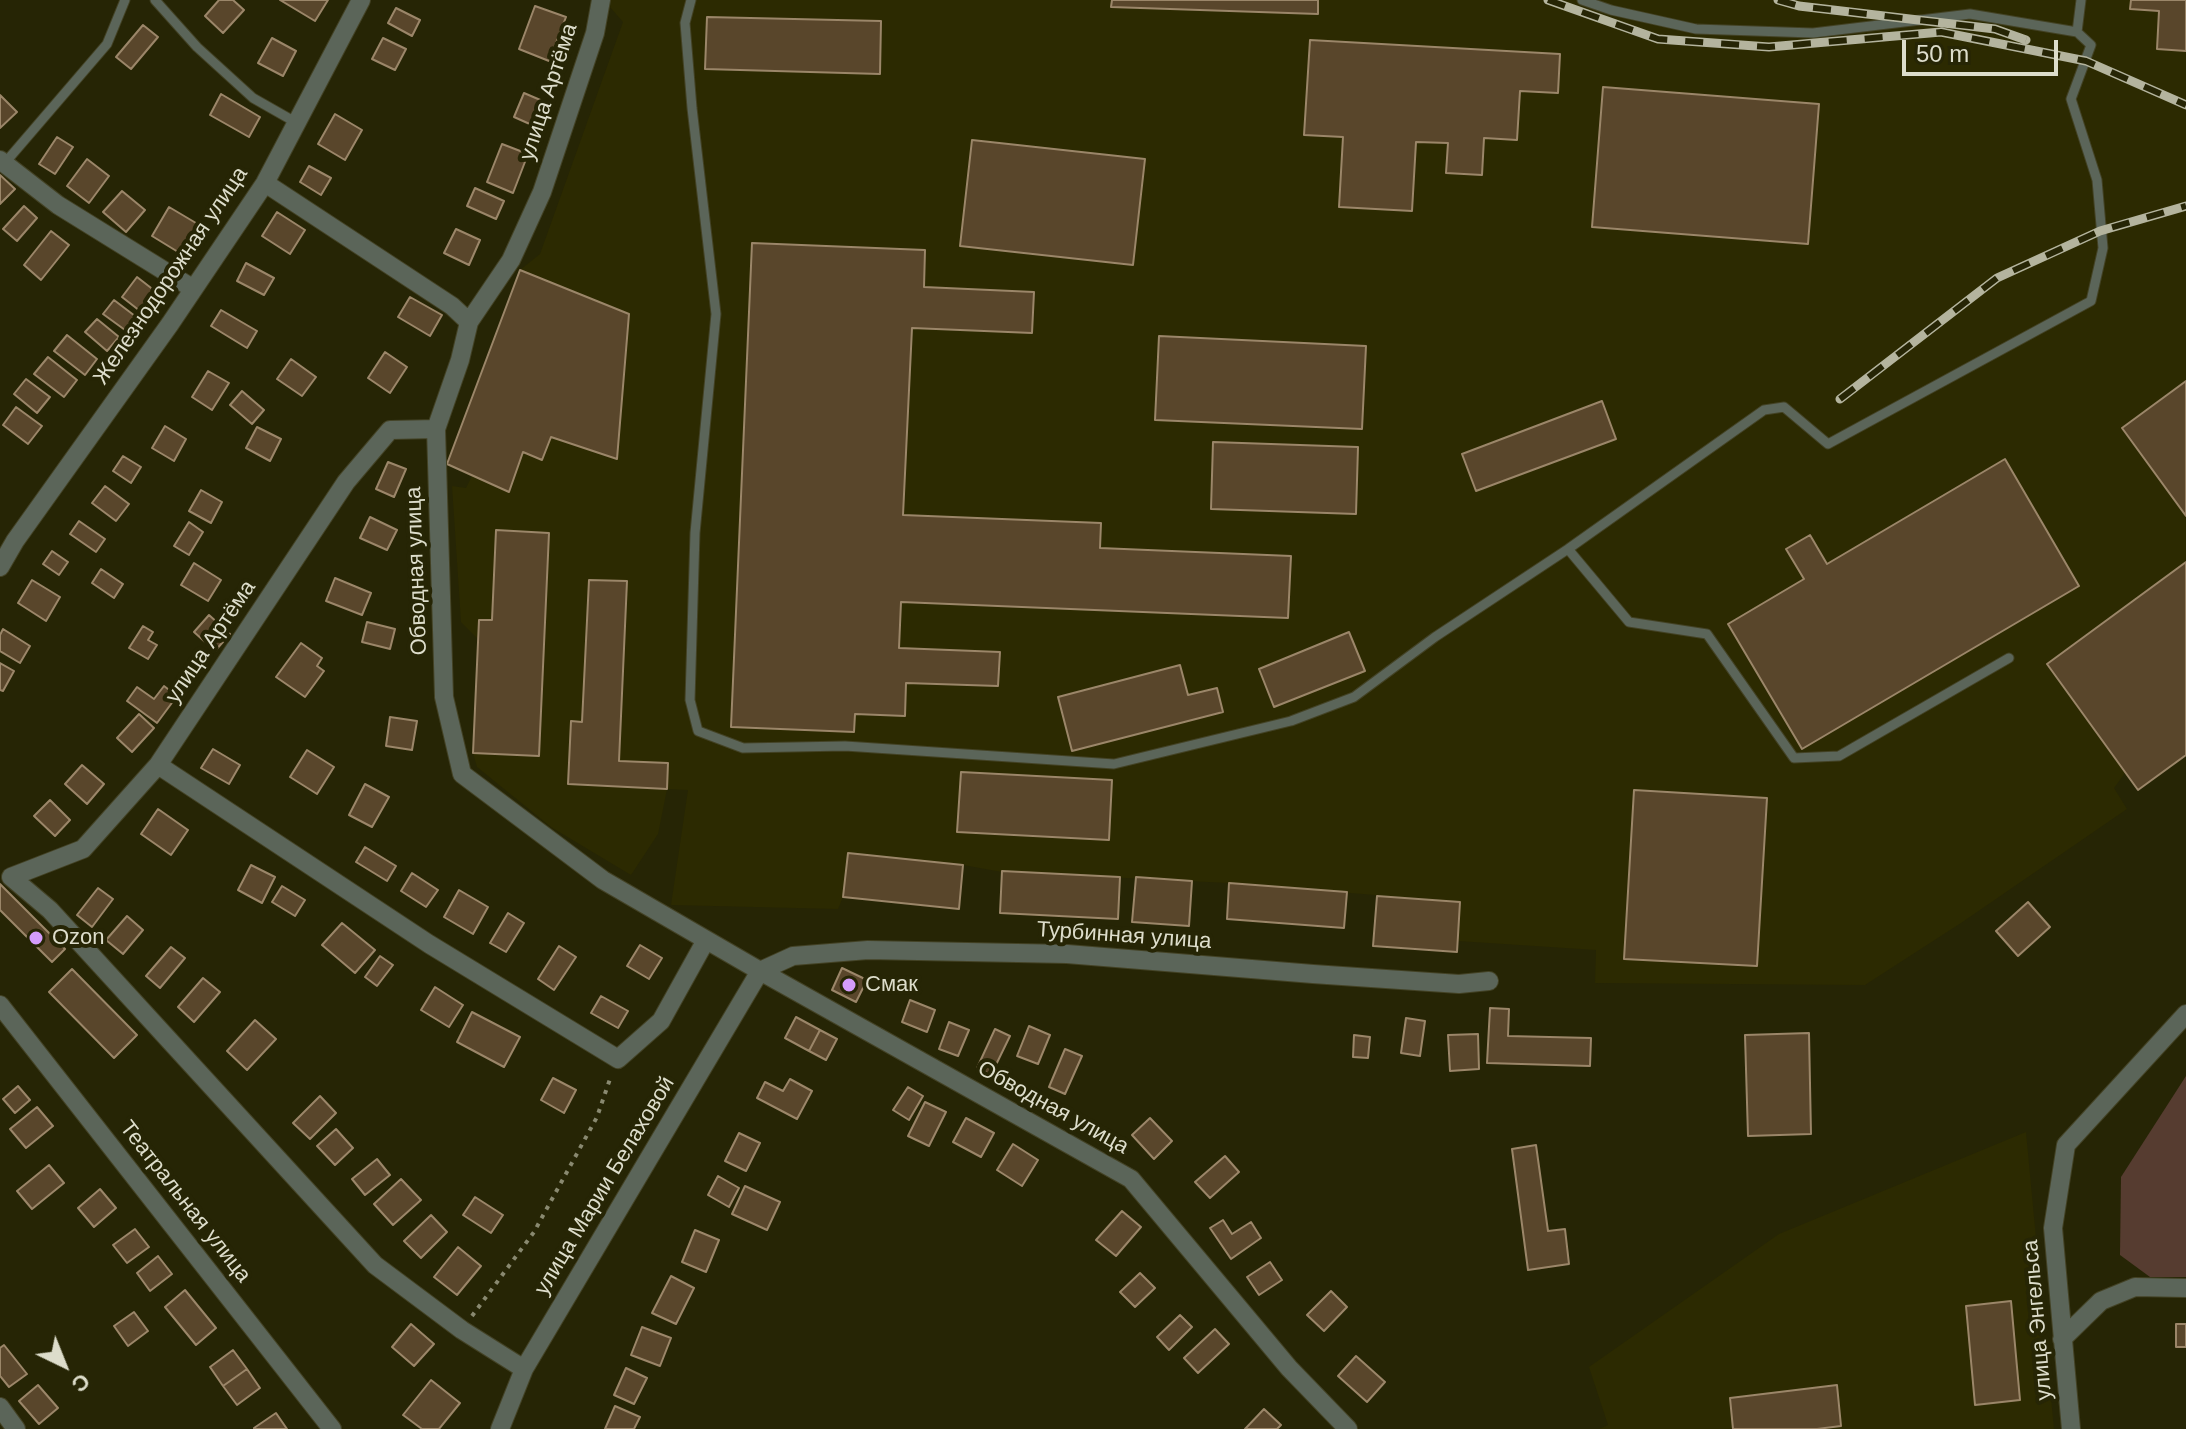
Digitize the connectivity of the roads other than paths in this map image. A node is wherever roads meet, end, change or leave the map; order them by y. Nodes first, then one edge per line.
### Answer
1 (125, 0) edge
2 (155, 0) edge
3 (601, 0) edge
4 (691, 0) edge
5 (1582, 0) edge
6 (2081, 0) edge
7 (357, 2) edge
8 (2077, 32) junction
9 (297, 123) junction
10 (2, 162) edge
11 (265, 183) junction
12 (192, 288) junction
13 (469, 322) junction
14 (436, 429) junction
15 (1568, 549) junction
16 (0, 567) edge
17 (2009, 658) dead end
18 (158, 765) junction
19 (5, 872) edge
20 (706, 940) junction
21 (760, 971) junction
22 (1489, 981) dead end
23 (0, 1005) edge
24 (2186, 1014) edge
25 (2186, 1288) edge
26 (2062, 1339) junction
27 (524, 1369) junction
28 (0, 1407) edge
29 (16, 1429) edge
30 (332, 1429) edge
31 (500, 1429) edge
32 (1348, 1429) edge
33 (2071, 1429) edge

1 - 10 lane
2 - 9 lane
3 - 13 street, улица Артёма
4 - 15 lane
5 - 8 lane
6 - 8 lane
7 - 9 street, Железнодорожная улица
8 - 15 lane
9 - 11 street, Железнодорожная улица
10 - 12 street
11 - 12 street, Железнодорожная улица
11 - 13 street
12 - 16 street, Железнодорожная улица
13 - 14 street, Обводная улица
14 - 18 street, улица Артёма
14 - 20 street, Обводная улица
15 - 17 lane
18 - 19 street, улица Артёма
18 - 20 street
19 - 27 street
20 - 21 street, Обводная улица
21 - 22 street, Турбинная улица
21 - 27 street, улица Марии Белаховой
21 - 32 street, Обводная улица
23 - 30 street, Театральная улица
24 - 26 street, улица Энгельса
25 - 26 street
26 - 33 street, улица Энгельса
27 - 31 street, улица Марии Белаховой
28 - 29 street

